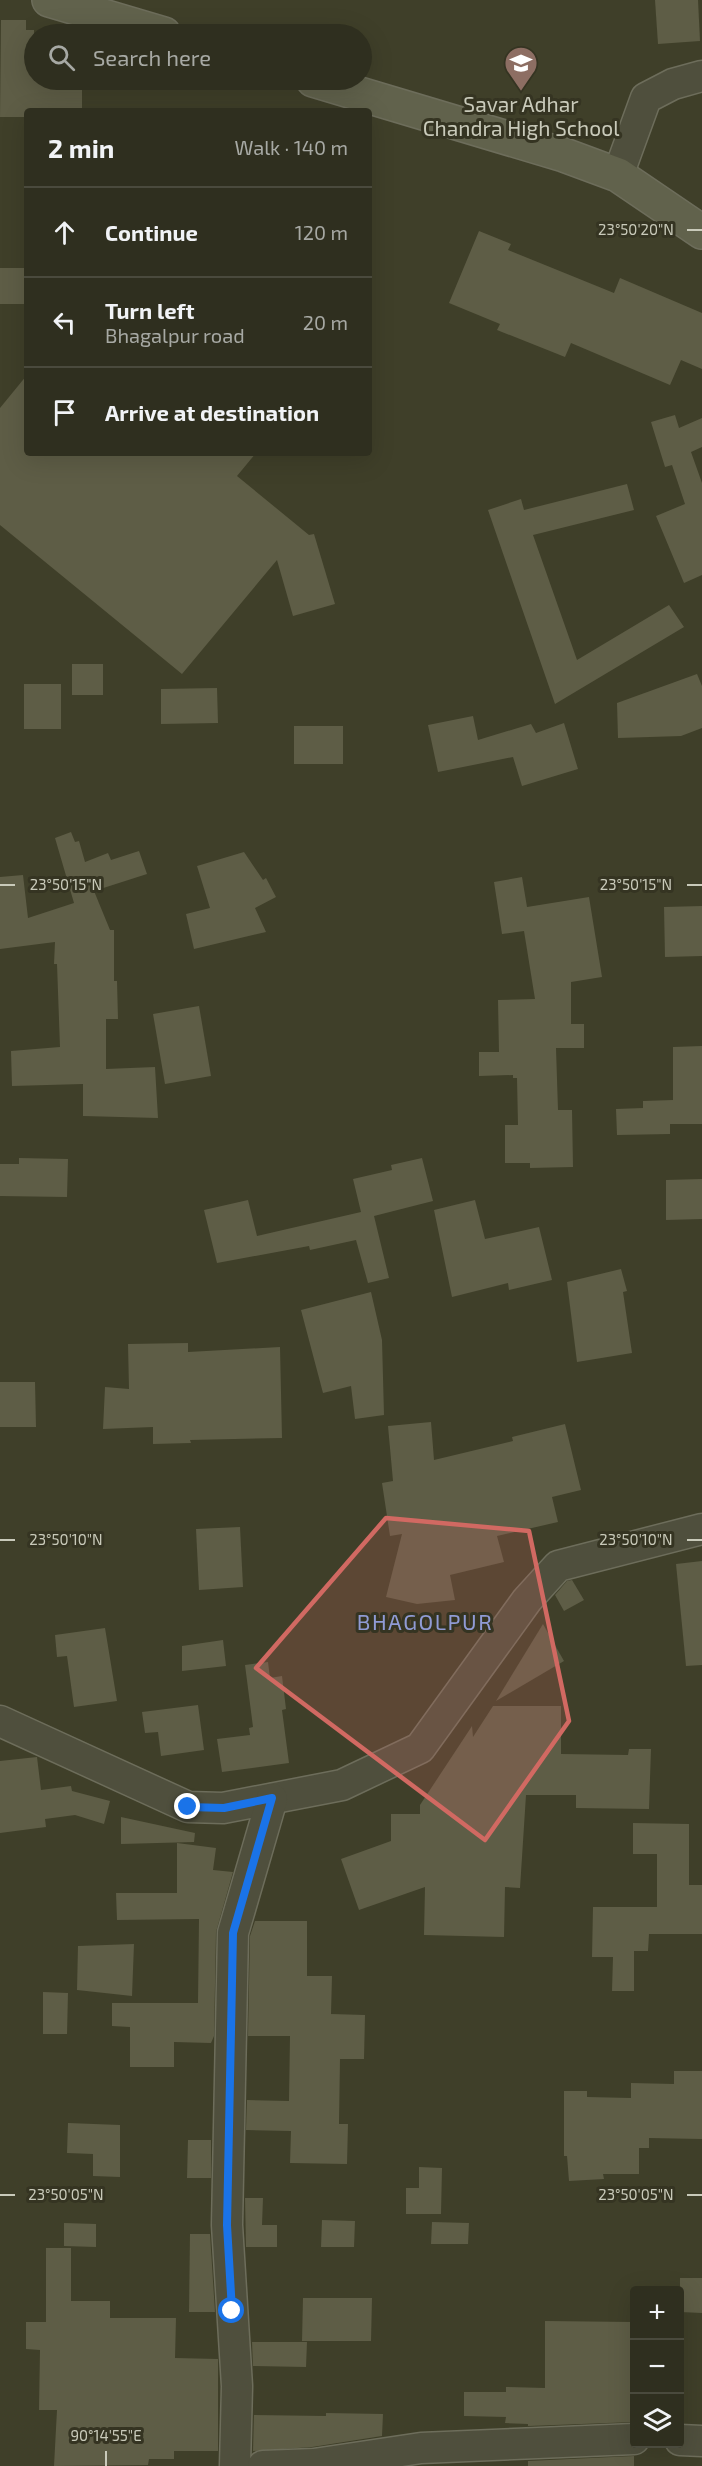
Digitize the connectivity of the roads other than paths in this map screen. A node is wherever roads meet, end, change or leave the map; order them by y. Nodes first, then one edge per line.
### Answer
1 (49, 0) edge
2 (130, 24) edge
3 (702, 76) edge
4 (346, 90) edge
5 (618, 175) junction
6 (702, 232) edge
7 (702, 1529) edge
8 (0, 1721) edge
9 (272, 1798) junction
10 (630, 2439) edge
11 (684, 2440) edge
12 (702, 2441) edge
13 (235, 2466) edge
14 (263, 2466) edge

1 - 2 street
3 - 5 street
4 - 5 street
5 - 6 street
7 - 9 street
8 - 9 street
9 - 13 street
10 - 14 street
11 - 12 street

